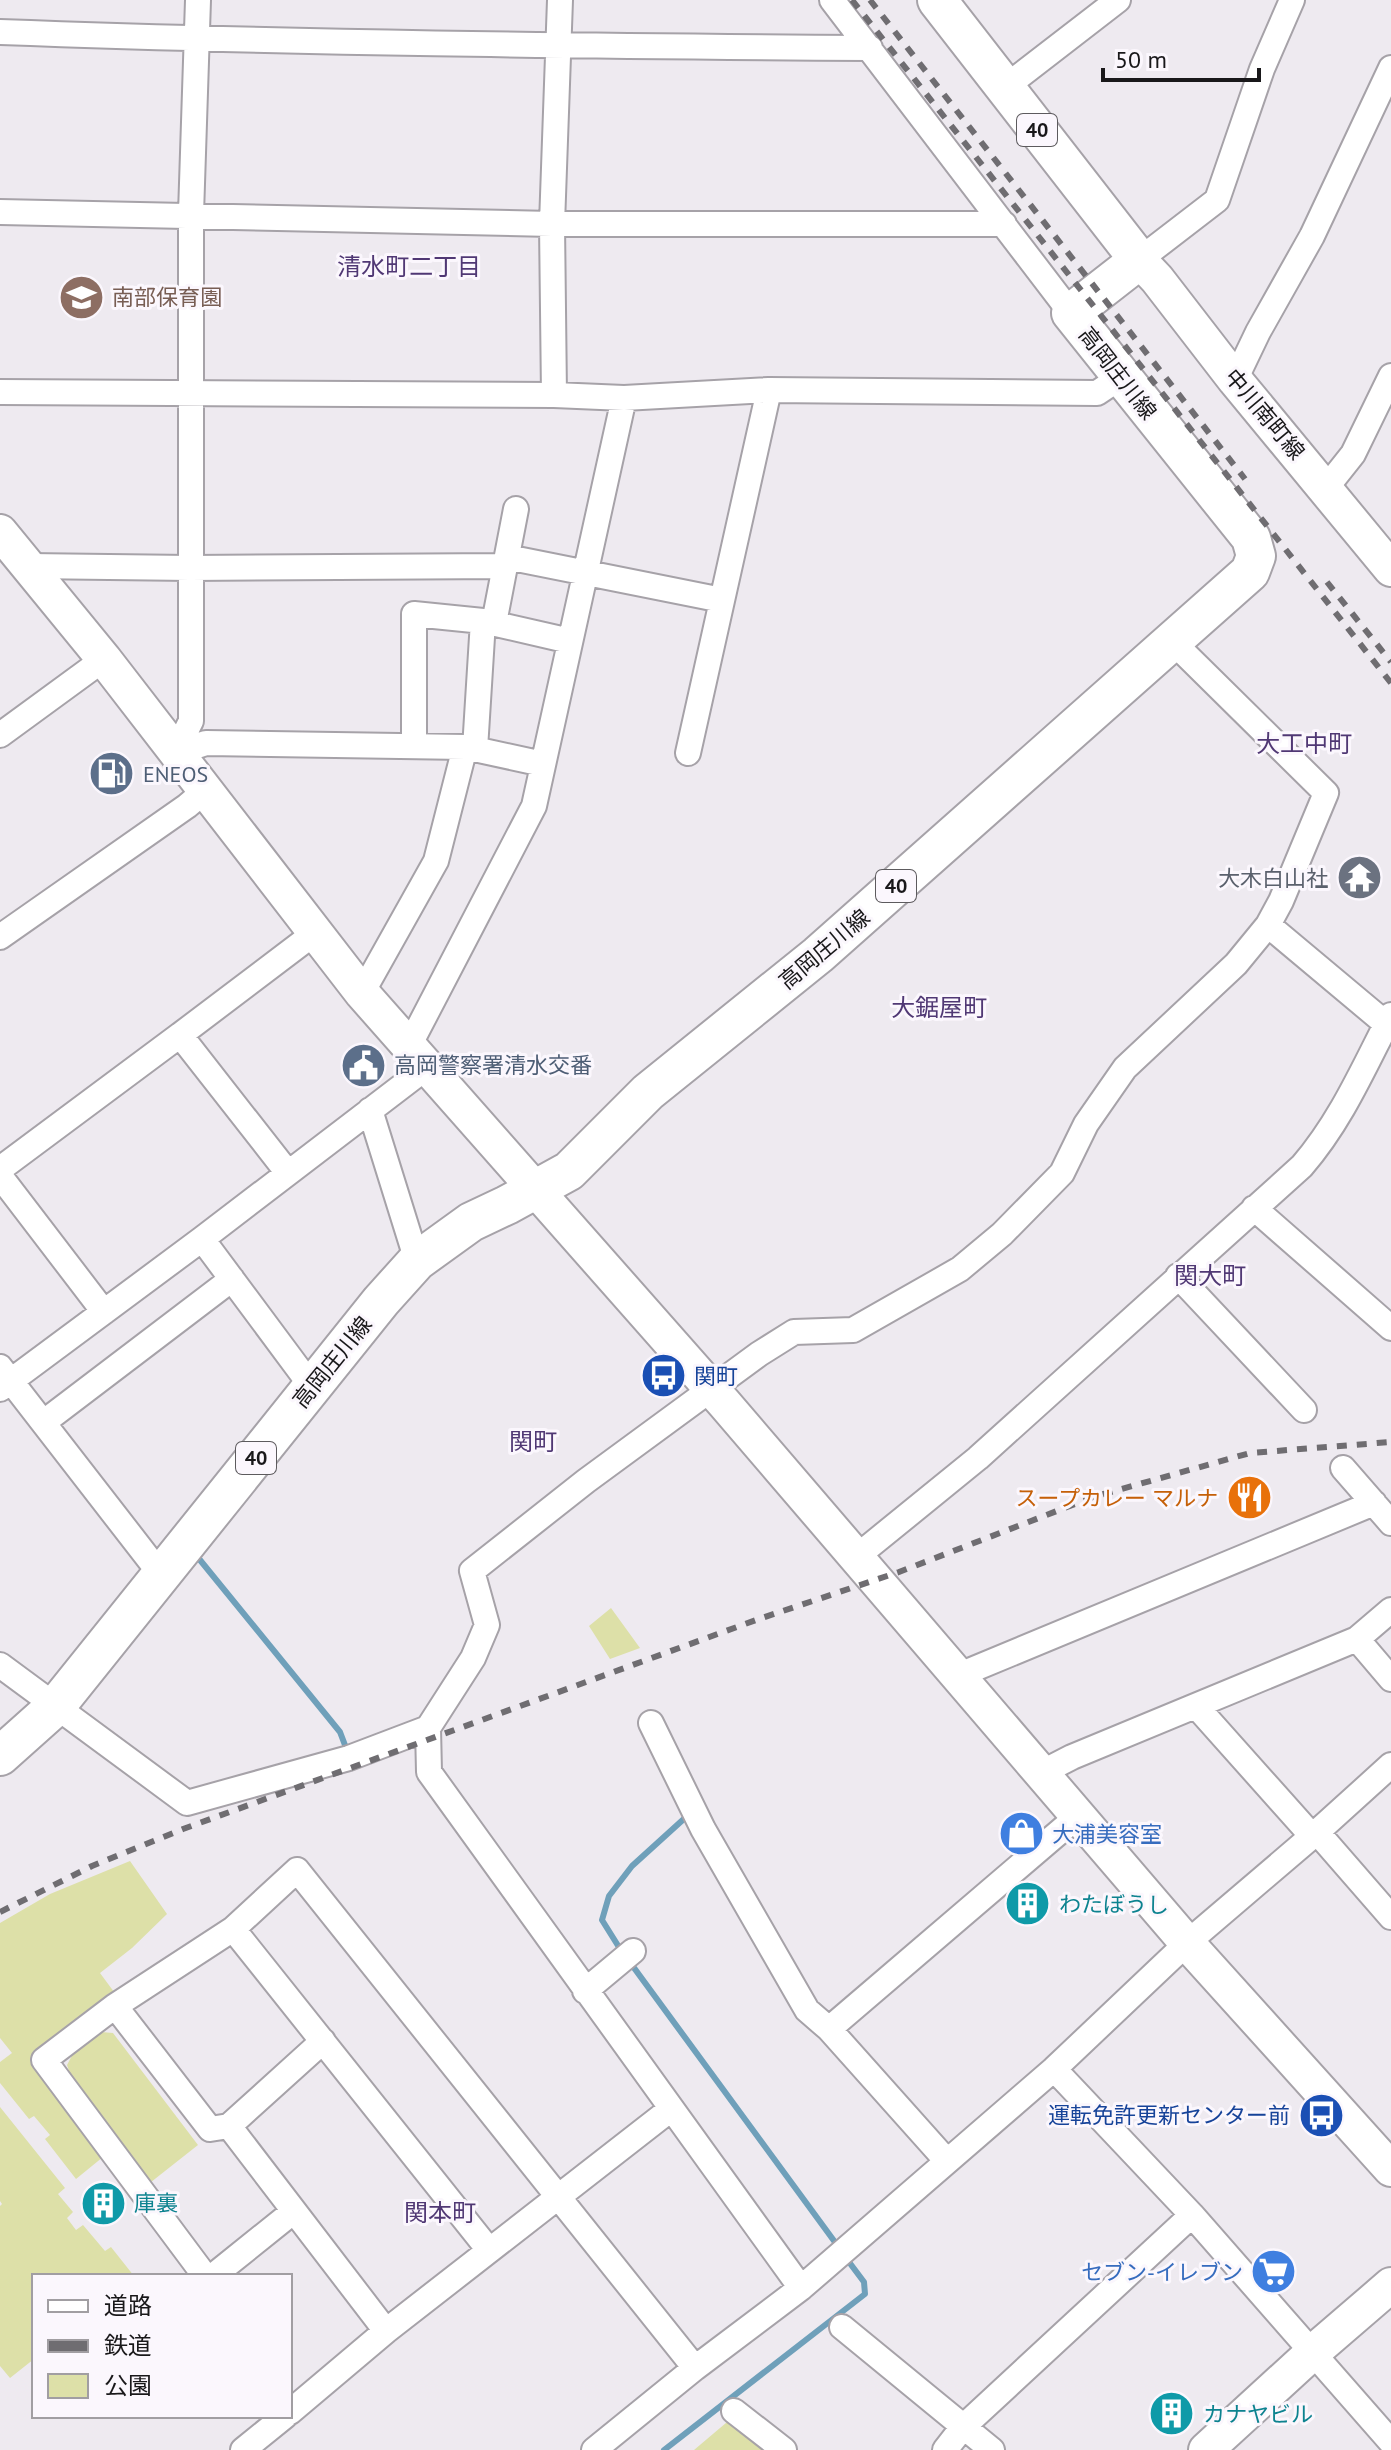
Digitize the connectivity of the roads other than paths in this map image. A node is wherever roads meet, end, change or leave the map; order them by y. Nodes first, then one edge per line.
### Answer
1 (198, 0) edge
2 (560, 0) edge
3 (832, 0) edge
4 (937, 0) edge
5 (1118, 0) edge
6 (1292, 0) edge
7 (0, 32) edge
8 (197, 40) junction
9 (558, 46) junction
10 (870, 48) junction
11 (1391, 68) edge
12 (1004, 88) junction
13 (0, 212) edge
14 (191, 214) junction
15 (552, 224) junction
16 (1004, 224) junction
17 (1139, 260) junction
18 (1071, 313) junction
19 (1391, 376) edge
20 (1121, 377) junction
21 (1235, 380) junction
22 (769, 390) junction
23 (0, 392) edge
24 (191, 393) junction
25 (554, 395) junction
26 (624, 398) junction
27 (1326, 488) junction
28 (516, 509) dead end
29 (0, 532) edge
30 (506, 561) junction
31 (28, 566) junction
32 (190, 568) junction
33 (1391, 569) edge
34 (586, 571) junction
35 (722, 600) junction
36 (489, 622) junction
37 (570, 641) junction
38 (1173, 642) junction
39 (104, 659) junction
40 (0, 735) edge
41 (414, 746) junction
42 (470, 748) junction
43 (175, 753) junction
44 (688, 753) dead end
45 (543, 764) junction
46 (206, 790) junction
47 (1268, 925) junction
48 (316, 932) junction
49 (0, 937) edge
50 (362, 993) junction
51 (1389, 1022) edge
52 (180, 1035) junction
53 (418, 1056) junction
54 (370, 1110) junction
55 (0, 1169) edge
56 (288, 1173) junction
57 (0, 1176) edge
58 (536, 1190) junction
59 (1254, 1208) junction
60 (202, 1239) junction
61 (417, 1261) junction
62 (1178, 1276) junction
63 (232, 1279) junction
64 (104, 1312) junction
65 (1391, 1328) edge
66 (3, 1379) edge
67 (312, 1387) junction
68 (711, 1389) junction
69 (1304, 1410) dead end
70 (44, 1422) junction
71 (1343, 1468) dead end
72 (1374, 1503) junction
73 (1391, 1523) edge
74 (855, 1558) junction
75 (162, 1576) junction
76 (1391, 1610) edge
77 (1357, 1639) junction
78 (0, 1665) edge
79 (957, 1676) junction
80 (1391, 1679) edge
81 (56, 1706) junction
82 (1196, 1706) junction
83 (651, 1723) dead end
84 (428, 1728) junction
85 (0, 1756) edge
86 (1391, 1765) edge
87 (1041, 1773) junction
88 (1078, 1816) junction
89 (1314, 1834) junction
90 (1391, 1917) edge
91 (233, 1929) junction
92 (1187, 1943) junction
93 (633, 1951) dead end
94 (585, 1991) junction
95 (115, 2006) junction
96 (829, 2029) junction
97 (323, 2041) junction
98 (1054, 2069) junction
99 (671, 2109) junction
100 (229, 2126) junction
101 (946, 2160) junction
102 (1391, 2169) edge
103 (558, 2197) junction
104 (294, 2211) junction
105 (1192, 2215) junction
106 (489, 2250) junction
107 (204, 2274) edge
108 (215, 2274) edge
109 (1391, 2285) edge
110 (801, 2288) junction
111 (842, 2327) dead end
112 (386, 2331) junction
113 (1312, 2353) junction
114 (695, 2368) junction
115 (292, 2404) edge
116 (734, 2411) dead end
117 (277, 2418) edge
118 (963, 2427) junction
119 (1391, 2442) edge
120 (243, 2450) edge
121 (594, 2450) edge
122 (784, 2450) edge
123 (945, 2450) edge
124 (992, 2450) edge
125 (1206, 2450) edge

1 - 8 street
2 - 9 street
3 - 10 street
4 - 12 main road, 40
5 - 12 street
6 - 17 street
7 - 8 street
8 - 9 street
8 - 14 street
9 - 10 street
9 - 15 street
10 - 16 street
11 - 21 street
12 - 17 main road, 40
13 - 14 street
14 - 15 street
14 - 24 street
15 - 16 street
15 - 25 street
16 - 18 street
17 - 18 main road, 高岡庄川線
17 - 21 street, 中川南町線
18 - 20 main road, 高岡庄川線 / 40
19 - 27 street
20 - 22 street
20 - 38 main road, 高岡庄川線 / 40
21 - 27 street, 中川南町線
22 - 26 street
22 - 35 street
23 - 24 street
24 - 25 street
24 - 32 street
25 - 26 street
26 - 34 street
27 - 33 street, 中川南町線
28 - 30 street
29 - 31 street
30 - 32 street
30 - 34 street
30 - 36 street
31 - 32 street
31 - 39 street
32 - 43 street
34 - 35 street
34 - 37 street
35 - 44 street
36 - 37 street
36 - 41 street
36 - 42 street
37 - 45 street
38 - 47 street
38 - 58 main road, 高岡庄川線 / 40
39 - 40 street
39 - 43 street
41 - 42 street
41 - 43 street
42 - 45 street
42 - 50 street
43 - 46 street
45 - 53 street
46 - 48 street
46 - 49 street
47 - 51 street
47 - 68 street
48 - 50 street
48 - 52 street
50 - 53 street
51 - 59 street
52 - 55 street
52 - 56 street
53 - 54 street
53 - 58 street
54 - 56 street
54 - 61 street
56 - 60 street
57 - 64 street
58 - 61 main road, 高岡庄川線 / 40
58 - 68 street
59 - 62 street
59 - 65 street
60 - 63 street
60 - 64 street
61 - 67 main road, 高岡庄川線 / 40
62 - 69 street
62 - 74 street
63 - 67 street
63 - 70 street
64 - 66 street
66 - 70 street
67 - 75 main road, 高岡庄川線 / 40
68 - 74 street
68 - 84 street
70 - 75 street
71 - 72 street
72 - 73 street
72 - 79 street
74 - 79 street
75 - 81 main road, 高岡庄川線 / 40
76 - 77 street
77 - 80 street
77 - 82 street
78 - 81 street
79 - 87 street
81 - 84 street
81 - 85 main road, 高岡庄川線 / 40
82 - 87 street
82 - 89 street
83 - 96 street
84 - 94 street
86 - 89 street
87 - 88 street
88 - 92 street
88 - 96 street
89 - 90 street
89 - 92 street
91 - 95 street
91 - 97 street
91 - 103 street
92 - 98 street
92 - 102 street
93 - 94 street
94 - 99 street
95 - 100 street
95 - 107 street
96 - 101 street
97 - 100 street
97 - 106 street
98 - 101 street
98 - 105 street
99 - 103 street
99 - 110 street
100 - 104 street
101 - 110 street
103 - 106 street
103 - 114 street
104 - 108 street
104 - 112 street
105 - 113 street
105 - 118 street
106 - 112 street
109 - 113 street
110 - 114 street
111 - 118 street
112 - 115 street
113 - 119 street
113 - 125 street
114 - 121 street
116 - 122 street
117 - 120 street
118 - 123 street
118 - 124 street

